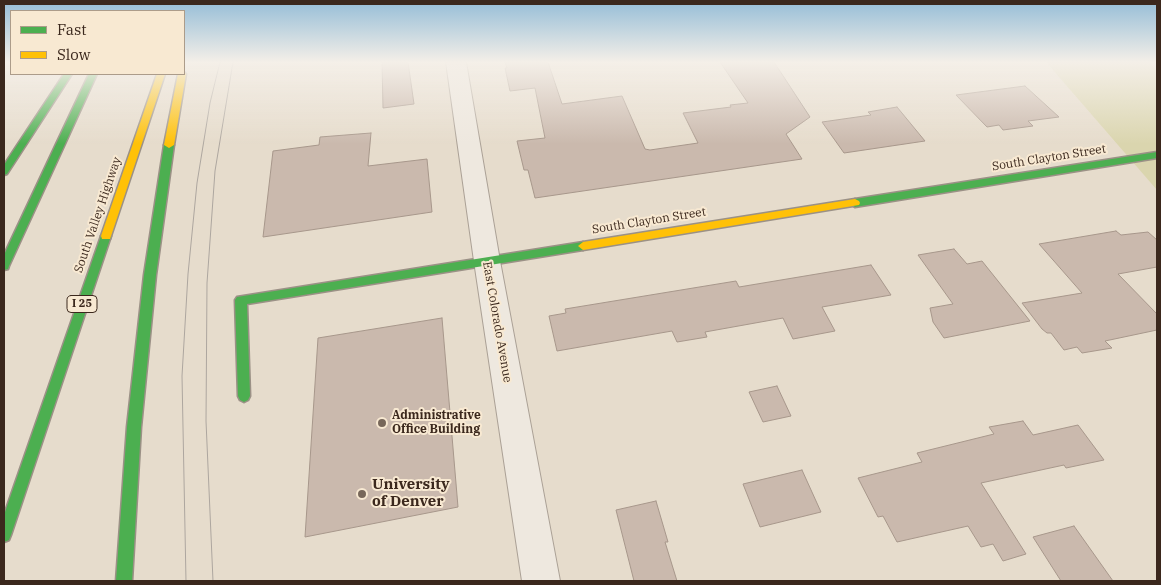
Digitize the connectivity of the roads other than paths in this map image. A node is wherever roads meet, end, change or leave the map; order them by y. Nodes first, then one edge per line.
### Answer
1 (58, 89) edge
2 (86, 89) edge
3 (157, 89) edge
4 (179, 89) edge
5 (460, 89) edge
6 (1157, 155) edge
7 (4, 172) edge
8 (487, 260) junction
9 (4, 266) edge
10 (244, 396) dead end
11 (4, 535) edge
12 (124, 581) edge
13 (541, 581) edge

1 - 7 main road
2 - 9 main road
3 - 11 main road, South Valley Highway / I 25
4 - 12 main road
5 - 8 street, East Colorado Avenue
6 - 8 main road, South Clayton Street
8 - 10 main road, South Clayton Street
8 - 13 street, East Colorado Avenue

